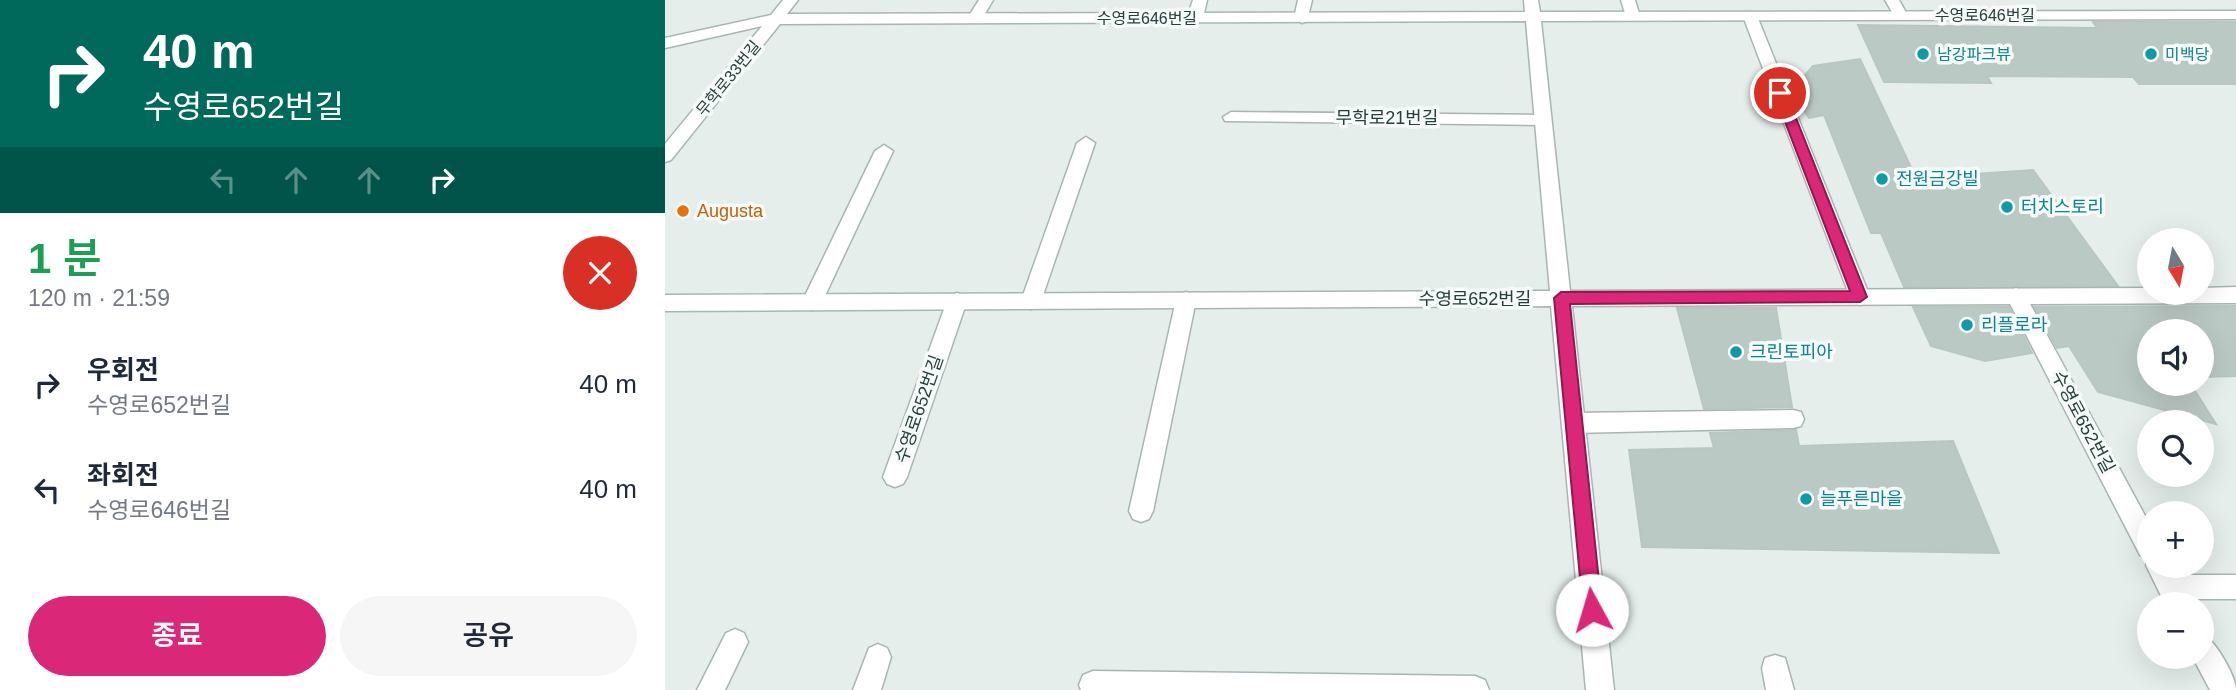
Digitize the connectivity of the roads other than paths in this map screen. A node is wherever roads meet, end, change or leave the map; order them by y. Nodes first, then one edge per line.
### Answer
1 (791, 0) edge
2 (986, 0) edge
3 (1200, 0) edge
4 (1305, 0) edge
5 (1628, 0) edge
6 (1892, 0) edge
7 (1532, 8) edge
8 (2236, 15) edge
9 (1632, 16) junction
10 (1750, 16) junction
11 (1901, 16) junction
12 (1195, 18) junction
13 (1302, 18) junction
14 (775, 19) junction
15 (975, 19) junction
16 (665, 43) edge
17 (1231, 117) dead end
18 (1543, 120) junction
19 (1086, 143) dead end
20 (884, 151) dead end
21 (665, 156) edge
22 (2236, 295) edge
23 (2016, 296) junction
24 (1860, 297) junction
25 (1561, 298) junction
26 (1186, 300) junction
27 (957, 301) junction
28 (812, 302) junction
29 (1031, 302) junction
30 (665, 303) edge
31 (1793, 419) dead end
32 (1573, 423) junction
33 (895, 477) dead end
34 (1142, 511) dead end
35 (2137, 524) edge
36 (2169, 585) edge
37 (2236, 587) edge
38 (735, 642) dead end
39 (879, 657) dead end
40 (2214, 669) edge
41 (1093, 685) dead end
42 (711, 690) edge
43 (867, 690) edge
44 (1475, 690) edge
45 (1600, 690) edge
46 (2225, 690) edge

1 - 14 street, 무학로33번길
2 - 15 street
3 - 12 street
4 - 13 street
5 - 9 street
6 - 11 street
7 - 9 street, 수영로646번길
7 - 13 street, 수영로646번길
7 - 18 street
8 - 11 street, 수영로646번길
9 - 10 street, 수영로646번길
10 - 11 street, 수영로646번길
10 - 24 street
12 - 13 street, 수영로646번길
12 - 15 street, 수영로646번길
14 - 15 street, 수영로646번길
14 - 16 street, 수영로646번길
14 - 21 street, 무학로33번길
17 - 18 street, 무학로21번길
18 - 25 street
19 - 29 street
20 - 28 street
22 - 23 street, 수영로652번길
23 - 24 street, 수영로652번길
23 - 35 street, 수영로652번길
24 - 25 street, 수영로652번길
25 - 26 street, 수영로652번길
25 - 32 street
26 - 29 street, 수영로652번길
26 - 34 street
27 - 28 street, 수영로652번길
27 - 29 street, 수영로652번길
27 - 33 street, 수영로652번길
28 - 30 street, 수영로652번길
31 - 32 street
32 - 45 street
36 - 37 street
38 - 42 street
39 - 43 street
40 - 46 street
41 - 44 street

